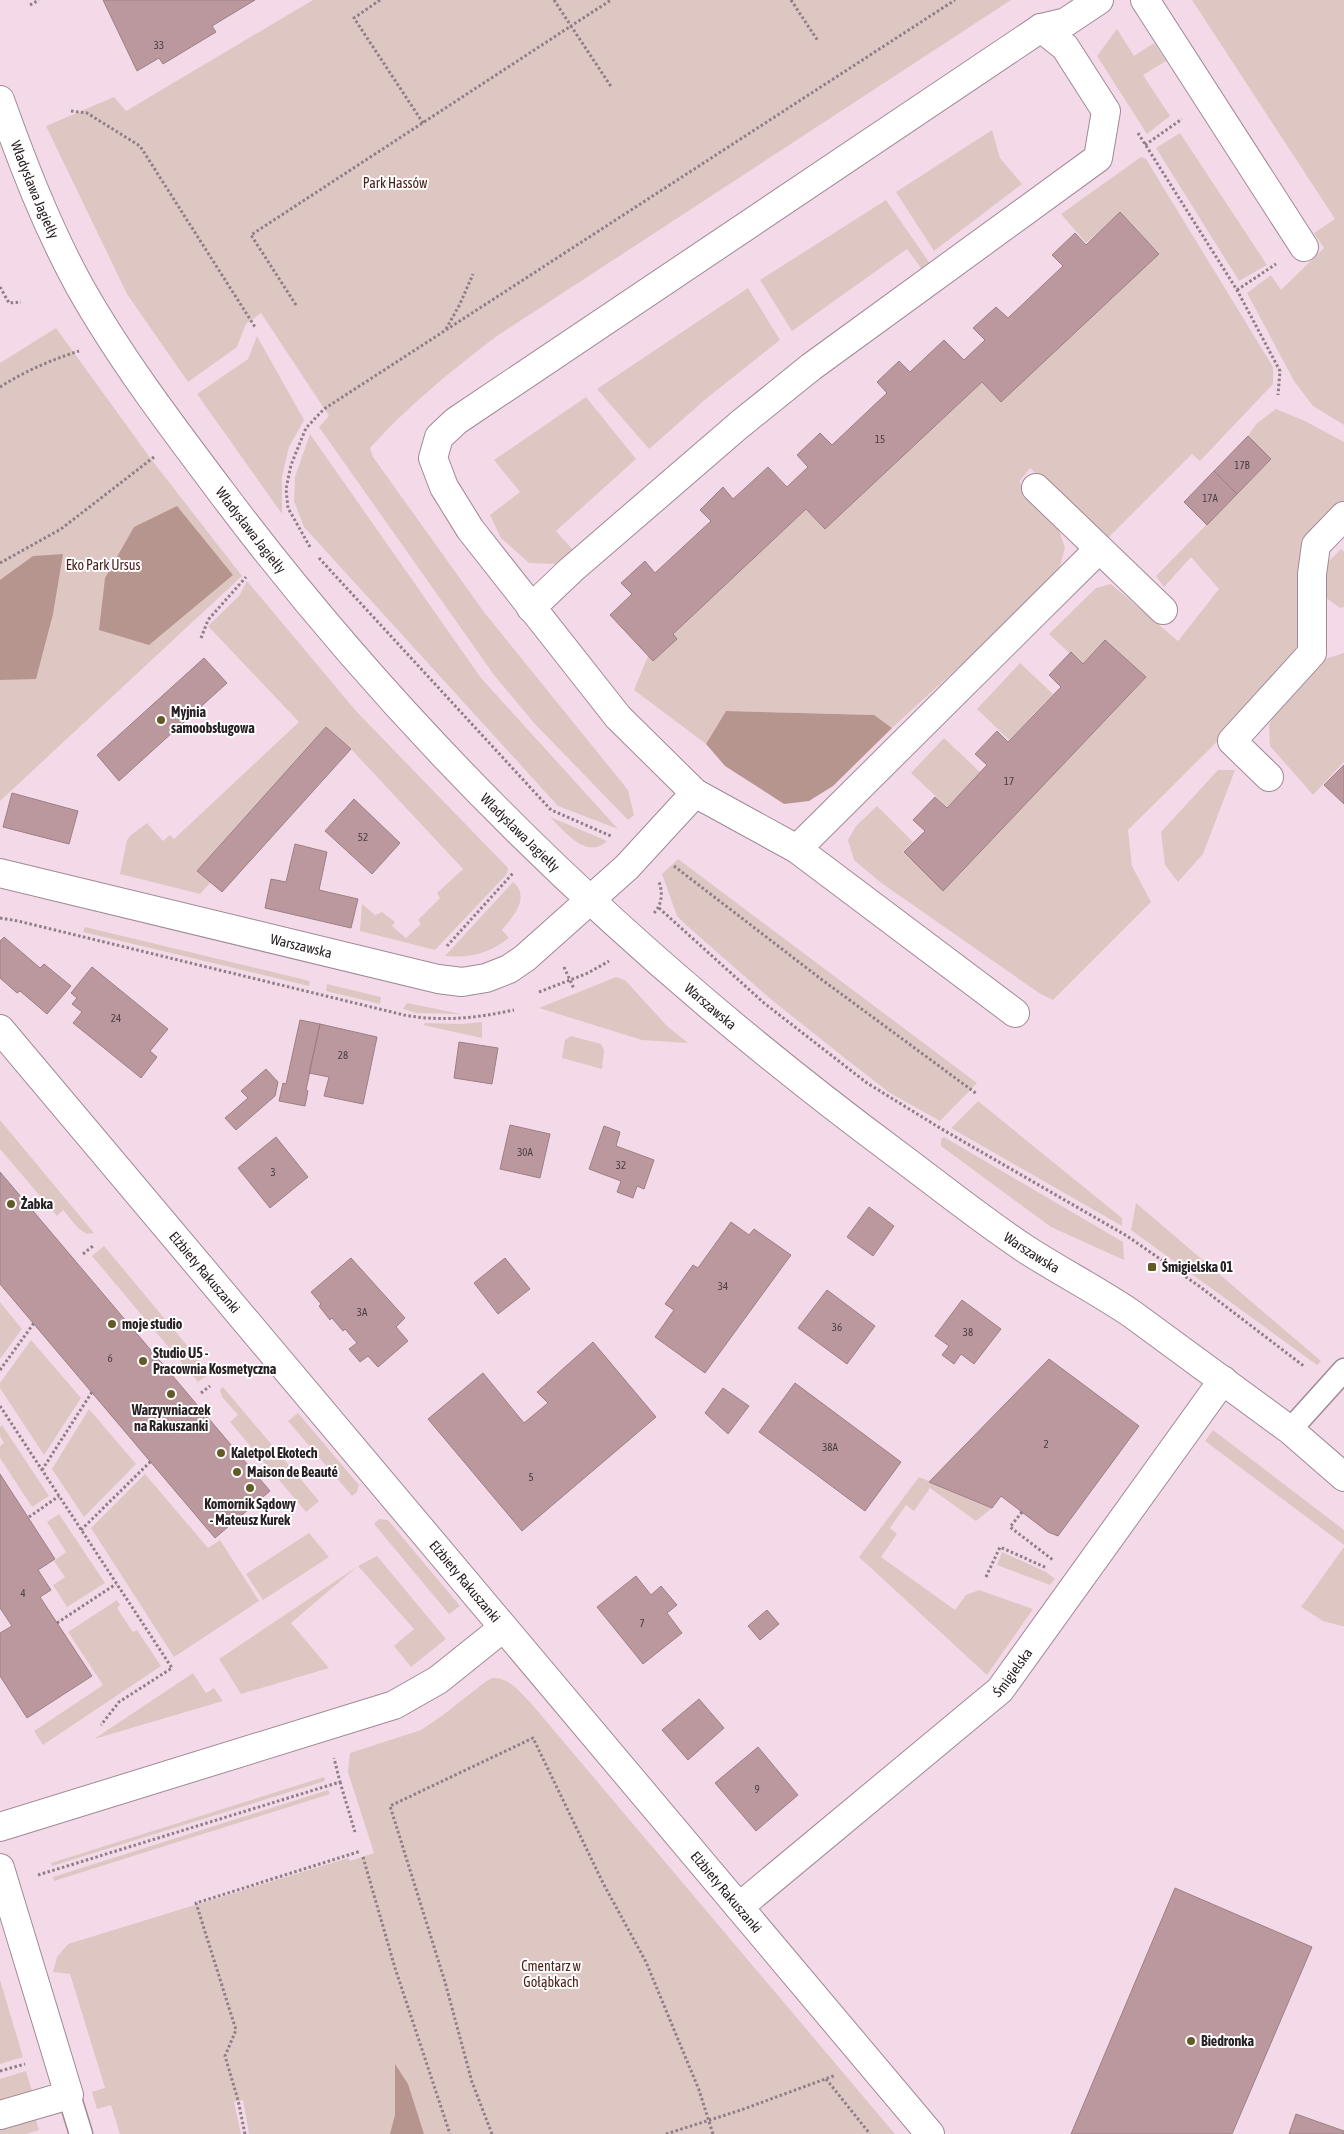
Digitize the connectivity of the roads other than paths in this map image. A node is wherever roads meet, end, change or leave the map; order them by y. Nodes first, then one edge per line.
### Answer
1 (1099, 0) edge
2 (1145, 0) edge
3 (1041, 28) junction
4 (0, 100) edge
5 (1304, 247) road end
6 (1036, 488) dead end
7 (1344, 516) edge
8 (1100, 549) junction
9 (531, 608) junction
10 (1163, 610) dead end
11 (1269, 777) dead end
12 (695, 793) junction
13 (797, 849) junction
14 (0, 873) edge
15 (590, 900) junction
16 (1015, 1013) dead end
17 (0, 1029) edge
18 (1344, 1370) edge
19 (1223, 1380) junction
20 (1290, 1430) junction
21 (1344, 1477) edge
22 (503, 1628) junction
23 (0, 1827) edge
24 (0, 1868) edge
25 (738, 1907) junction
26 (69, 2095) junction
27 (0, 2114) edge
28 (81, 2134) edge
29 (930, 2134) edge

1 - 3 street
2 - 5 street
3 - 9 street
3 - 9 street
4 - 15 street, Władysława Jagiełły
6 - 8 street
7 - 11 street
8 - 10 street
8 - 13 street
9 - 12 street
12 - 13 street
12 - 15 street
13 - 16 street
14 - 15 street, Warszawska
15 - 19 street, Warszawska
17 - 22 street, Elżbiety Rakuszanki
18 - 20 lane
19 - 20 street, Warszawska
19 - 25 street, Śmigielska
20 - 21 street, Warszawska
22 - 23 street
22 - 25 street, Elżbiety Rakuszanki
24 - 26 street
25 - 29 street, Elżbiety Rakuszanki
26 - 27 street
26 - 28 lane

